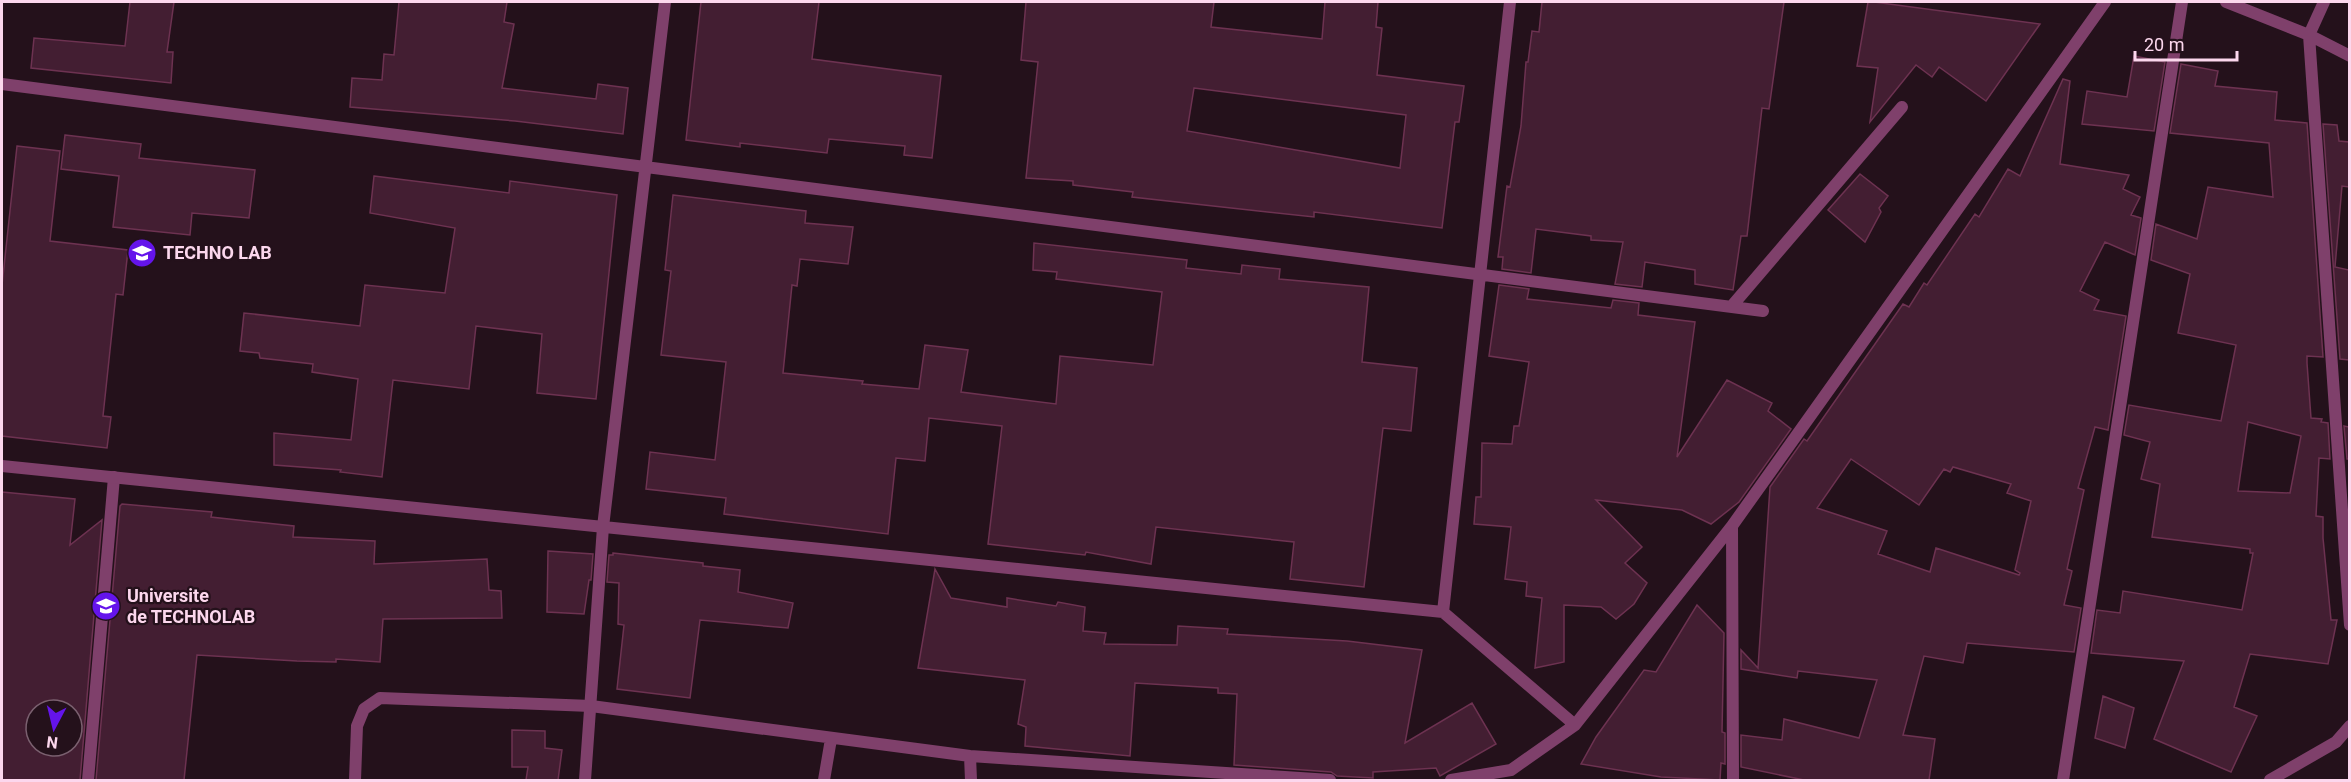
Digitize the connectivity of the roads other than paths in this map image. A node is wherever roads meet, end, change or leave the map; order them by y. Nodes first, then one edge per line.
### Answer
1 (665, 2) edge
2 (1510, 2) edge
3 (2105, 2) edge
4 (2182, 2) edge
5 (2226, 2) edge
6 (2324, 2) edge
7 (2309, 35) junction
8 (2349, 56) edge
9 (2, 84) edge
10 (1902, 107) dead end
11 (645, 167) junction
12 (1480, 275) junction
13 (1731, 308) junction
14 (1763, 311) dead end
15 (2, 466) edge
16 (114, 477) junction
17 (1732, 526) junction
18 (603, 527) junction
19 (1443, 612) junction
20 (2349, 625) edge
21 (591, 706) junction
22 (1575, 725) junction
23 (2349, 726) edge
24 (831, 739) junction
25 (970, 756) junction
26 (1278, 779) edge
27 (88, 780) edge
28 (355, 780) edge
29 (585, 780) edge
30 (824, 780) edge
31 (971, 780) edge
32 (1330, 780) edge
33 (1451, 780) edge
34 (1732, 780) edge
35 (2062, 780) edge
36 (2270, 780) edge

1 - 11 street
2 - 12 street
3 - 17 street
4 - 35 street
5 - 7 street
6 - 7 street
7 - 8 street
7 - 20 street
9 - 11 street
10 - 13 street
11 - 12 street
11 - 18 street
12 - 13 street
12 - 19 street
13 - 14 street
15 - 16 street
16 - 18 street
16 - 27 street
17 - 22 street
17 - 34 street
18 - 19 street
18 - 21 street
19 - 22 street
21 - 24 street
21 - 28 street
21 - 29 street
22 - 33 street
23 - 36 street
24 - 25 street
24 - 30 street
25 - 26 street
25 - 31 street
26 - 32 street

